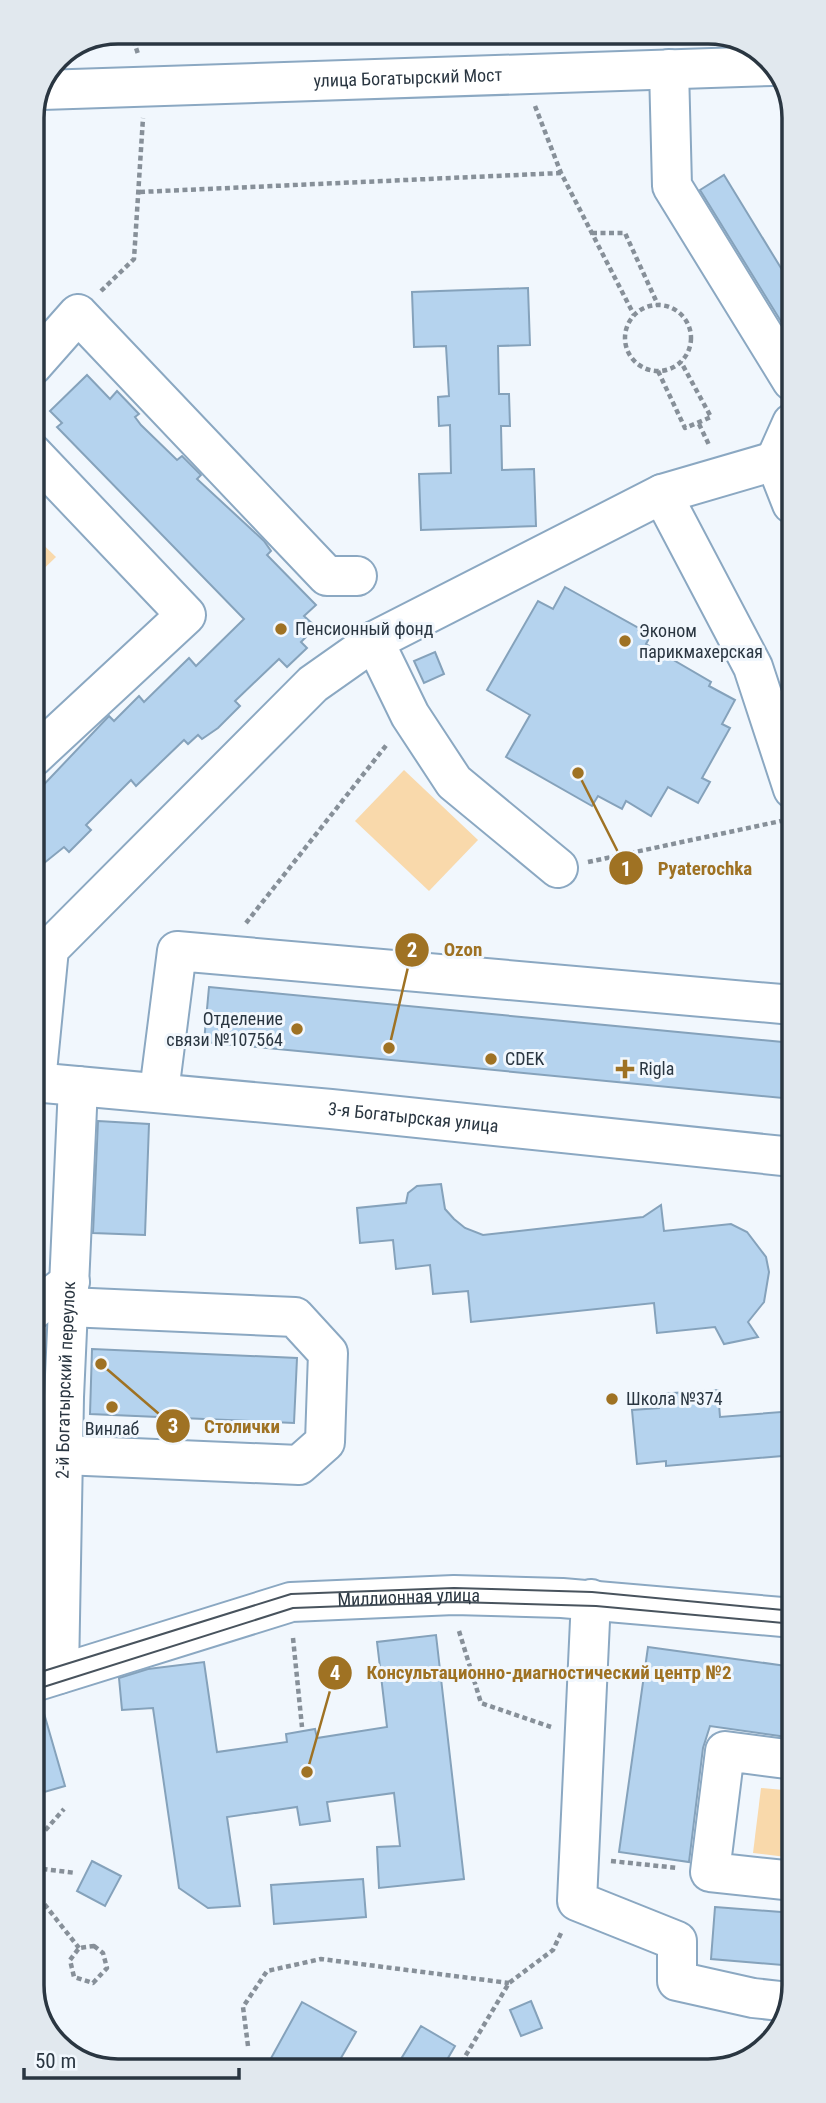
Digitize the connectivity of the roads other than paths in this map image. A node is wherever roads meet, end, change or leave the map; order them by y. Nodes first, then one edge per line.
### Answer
1 (762, 66) edge
2 (669, 69) junction
3 (49, 90) edge
4 (44, 352) edge
5 (782, 365) edge
6 (782, 446) edge
7 (775, 461) junction
8 (44, 466) edge
9 (782, 479) edge
10 (662, 494) junction
11 (357, 576) dead end
12 (374, 640) junction
13 (44, 747) edge
14 (782, 755) edge
15 (558, 869) road end
16 (44, 944) edge
17 (782, 1003) edge
18 (44, 1083) edge
19 (78, 1086) junction
20 (159, 1092) junction
21 (782, 1156) edge
22 (57, 1299) edge
23 (63, 1455) junction
24 (47, 1586) edge
25 (592, 1599) junction
26 (782, 1617) edge
27 (47, 1678) edge
28 (782, 1758) edge
29 (782, 1880) edge
30 (781, 2001) edge

1 - 2 street, улица Богатырский Мост
2 - 3 street, улица Богатырский Мост
2 - 5 street
4 - 11 street
6 - 7 street
7 - 9 street
7 - 10 street
8 - 13 street
10 - 12 street
10 - 14 street
12 - 15 street
12 - 16 street
17 - 20 street
18 - 19 street, 3-я Богатырская улица
19 - 20 street, 3-я Богатырская улица
19 - 22 street, 2-й Богатырский переулок
20 - 21 street, 3-я Богатырская улица
22 - 23 street, 2-й Богатырский переулок
22 - 23 street
23 - 24 street, 2-й Богатырский переулок
24 - 27 street, 2-й Богатырский переулок
25 - 26 street, Миллионная улица
25 - 27 street, Миллионная улица
25 - 30 street
28 - 29 street

